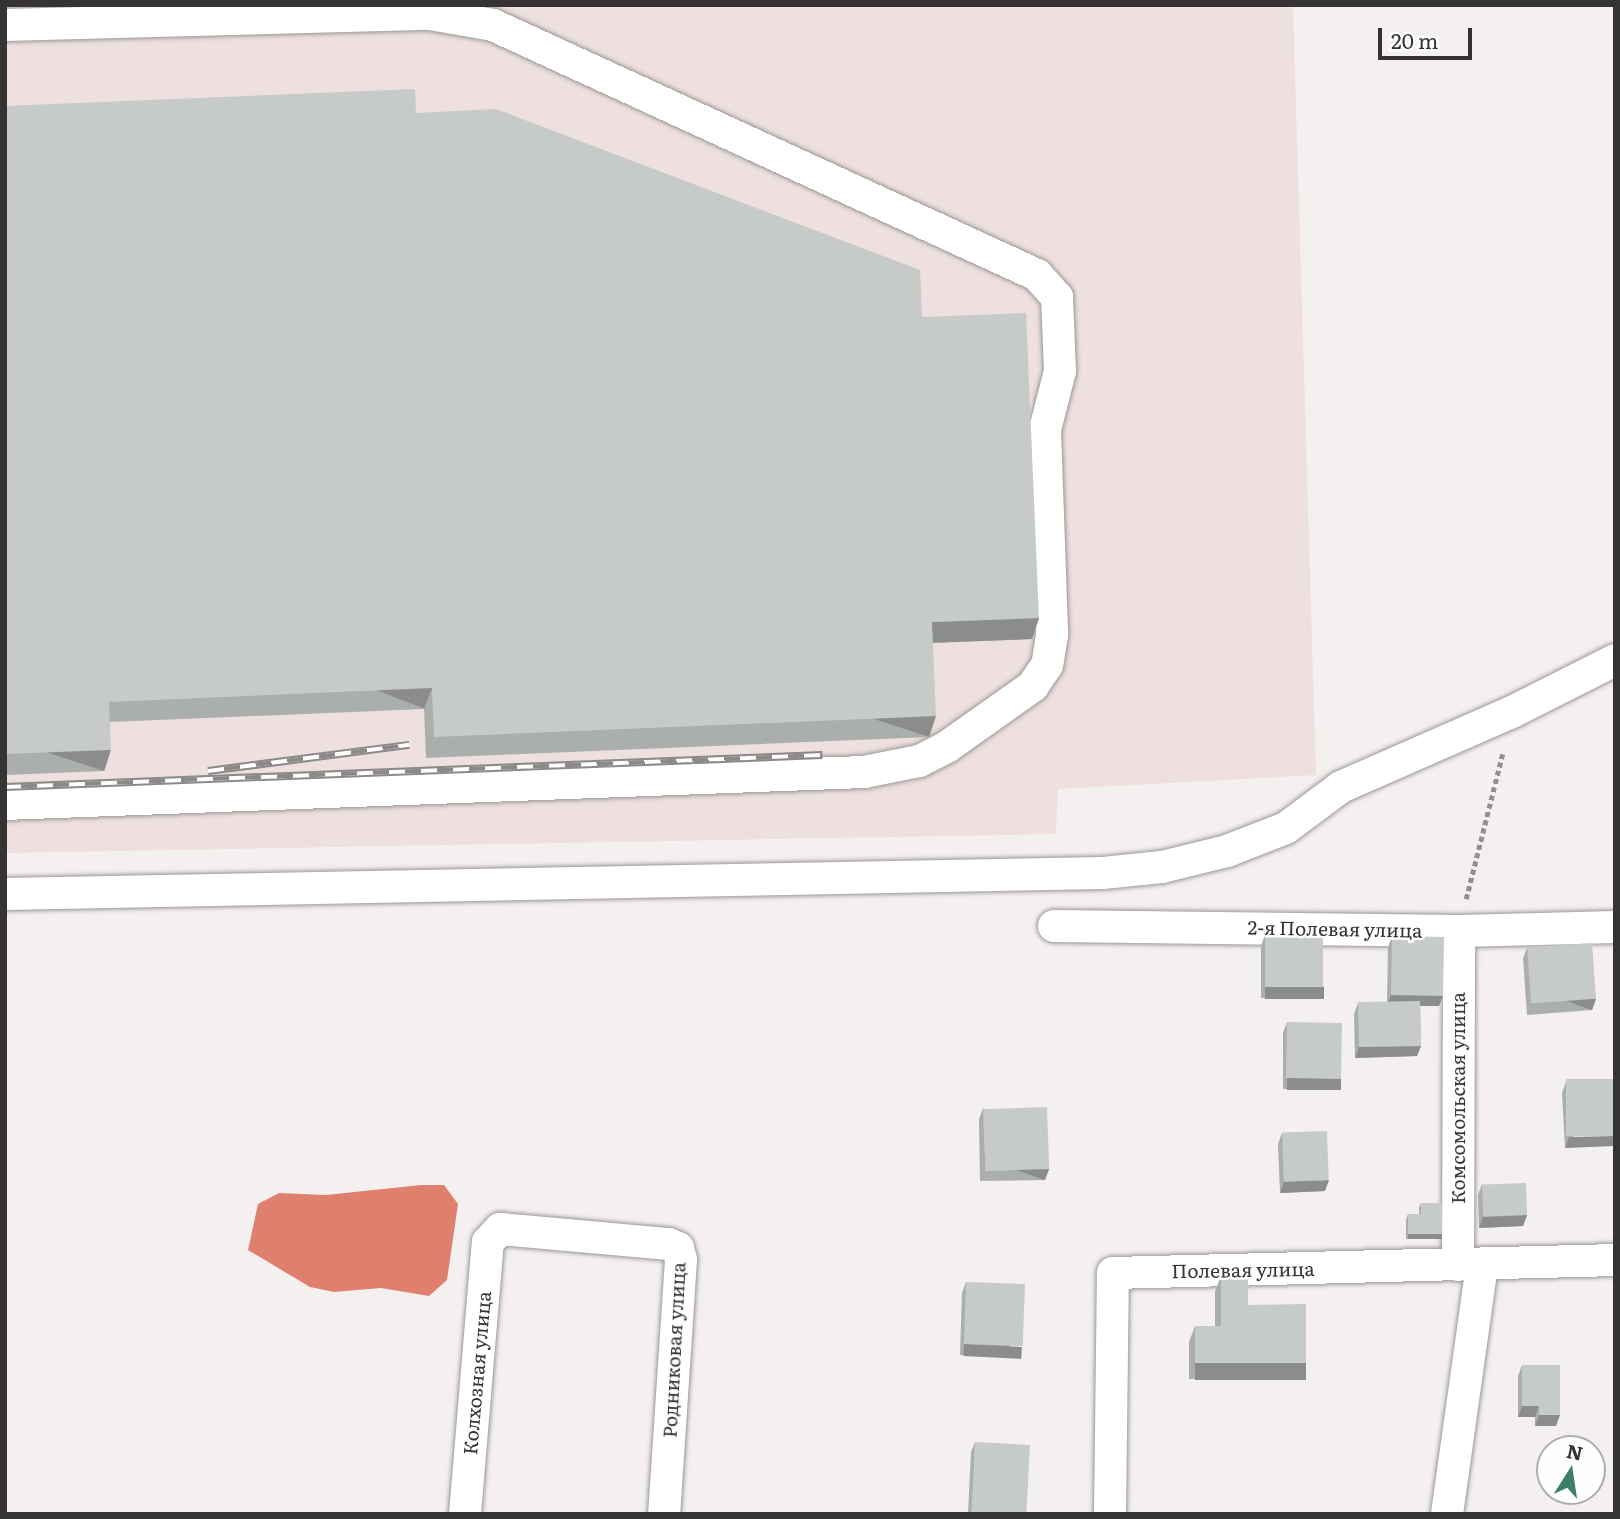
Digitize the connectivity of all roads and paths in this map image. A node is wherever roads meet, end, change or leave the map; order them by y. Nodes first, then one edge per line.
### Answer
1 (5, 25) edge
2 (1615, 660) edge
3 (1512, 712) junction
4 (5, 804) edge
5 (5, 894) edge
6 (1054, 926) dead end
7 (1615, 927) edge
8 (1459, 931) junction
9 (493, 1233) joint
10 (1615, 1260) edge
11 (1470, 1264) junction
12 (465, 1514) edge
13 (664, 1514) edge
14 (1110, 1514) edge
15 (1447, 1514) edge

1 - 4 street
2 - 3 street
3 - 5 street
3 - 8 path
6 - 8 street, 2-я Полевая улица
7 - 8 street, 2-я Полевая улица
8 - 11 street, Комсомольская улица
9 - 12 street, Колхозная улица
9 - 13 street, Родниковая улица
10 - 11 street, Полевая улица
11 - 14 street, Полевая улица
11 - 15 street, Комсомольская улица

